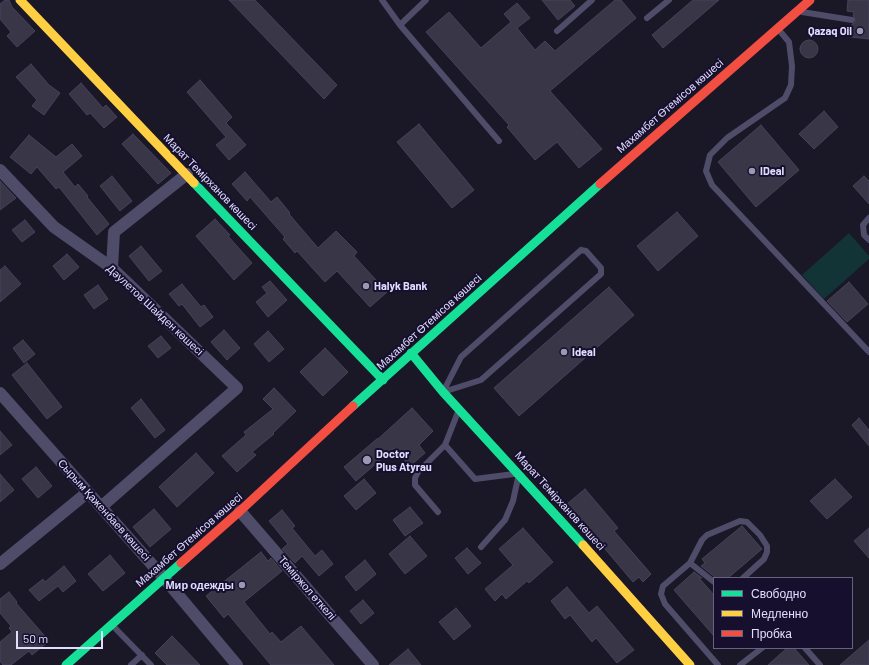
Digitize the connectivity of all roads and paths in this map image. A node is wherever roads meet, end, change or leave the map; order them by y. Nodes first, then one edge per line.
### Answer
1 (20, 0) edge
2 (382, 0) edge
3 (426, 0) edge
4 (592, 0) edge
5 (669, 0) edge
6 (810, 0) edge
7 (797, 11) junction
8 (647, 18) dead end
9 (852, 20) dead end
10 (400, 25) junction
11 (778, 28) junction
12 (557, 31) dead end
13 (499, 141) dead end
14 (0, 170) edge
15 (187, 174) junction
16 (869, 218) edge
17 (869, 240) edge
18 (112, 268) junction
19 (869, 352) edge
20 (411, 354) junction
21 (383, 380) junction
22 (444, 392) junction
23 (0, 393) edge
24 (459, 408) junction
25 (446, 445) junction
26 (519, 474) junction
27 (88, 492) junction
28 (101, 507) junction
29 (240, 511) junction
30 (438, 512) dead end
31 (481, 546) dead end
32 (690, 563) junction
33 (0, 564) edge
34 (744, 577) edge
35 (164, 578) junction
36 (713, 581) edge
37 (112, 624) junction
38 (761, 649) edge
39 (806, 649) edge
40 (142, 656) junction
41 (66, 665) edge
42 (131, 665) edge
43 (151, 665) edge
44 (237, 665) edge
45 (373, 665) edge
46 (690, 665) edge
47 (718, 665) edge
48 (740, 665) edge
49 (820, 665) edge

1 - 15 main road, Марат Темірханов көшесі
2 - 10 lane
3 - 10 lane
4 - 12 lane
5 - 8 lane
6 - 7 main road, Махамбет Өтемісов көшесі
7 - 9 lane
7 - 11 main road, Махамбет Өтемісов көшесі
10 - 13 lane
11 - 19 lane
11 - 20 main road, Махамбет Өтемісов көшесі
14 - 18 street, Дәулетов Шайден көшесі
15 - 18 street
15 - 21 main road, Марат Темірханов көшесі
16 - 17 lane
18 - 28 street, Дәулетов Шайден көшесі
20 - 21 main road, Махамбет Өтемісов көшесі
20 - 22 main road, Марат Темірханов көшесі
21 - 29 main road, Махамбет Өтемісов көшесі
22 - 22 lane
22 - 24 main road, Марат Темірханов көшесі
23 - 27 street, Сырым Қаженбаев көшесі
24 - 25 lane
24 - 26 main road, Марат Темірханов көшесі
25 - 26 lane
25 - 30 lane
26 - 31 lane
26 - 46 main road, Марат Темірханов көшесі
27 - 28 street, Сырым Қаженбаев көшесі
27 - 33 street
28 - 35 street, Сырым Қаженбаев көшесі
29 - 35 main road, Махамбет Өтемісов көшесі
29 - 45 street, Теміржол өткелі
32 - 34 lane
32 - 36 lane
32 - 47 lane
35 - 37 main road, Махамбет Өтемісов көшесі
35 - 44 street, Сырым Қаженбаев көшесі
37 - 40 lane
37 - 41 main road, Махамбет Өтемісов көшесі
38 - 48 lane
39 - 49 lane
40 - 42 lane
40 - 43 lane

